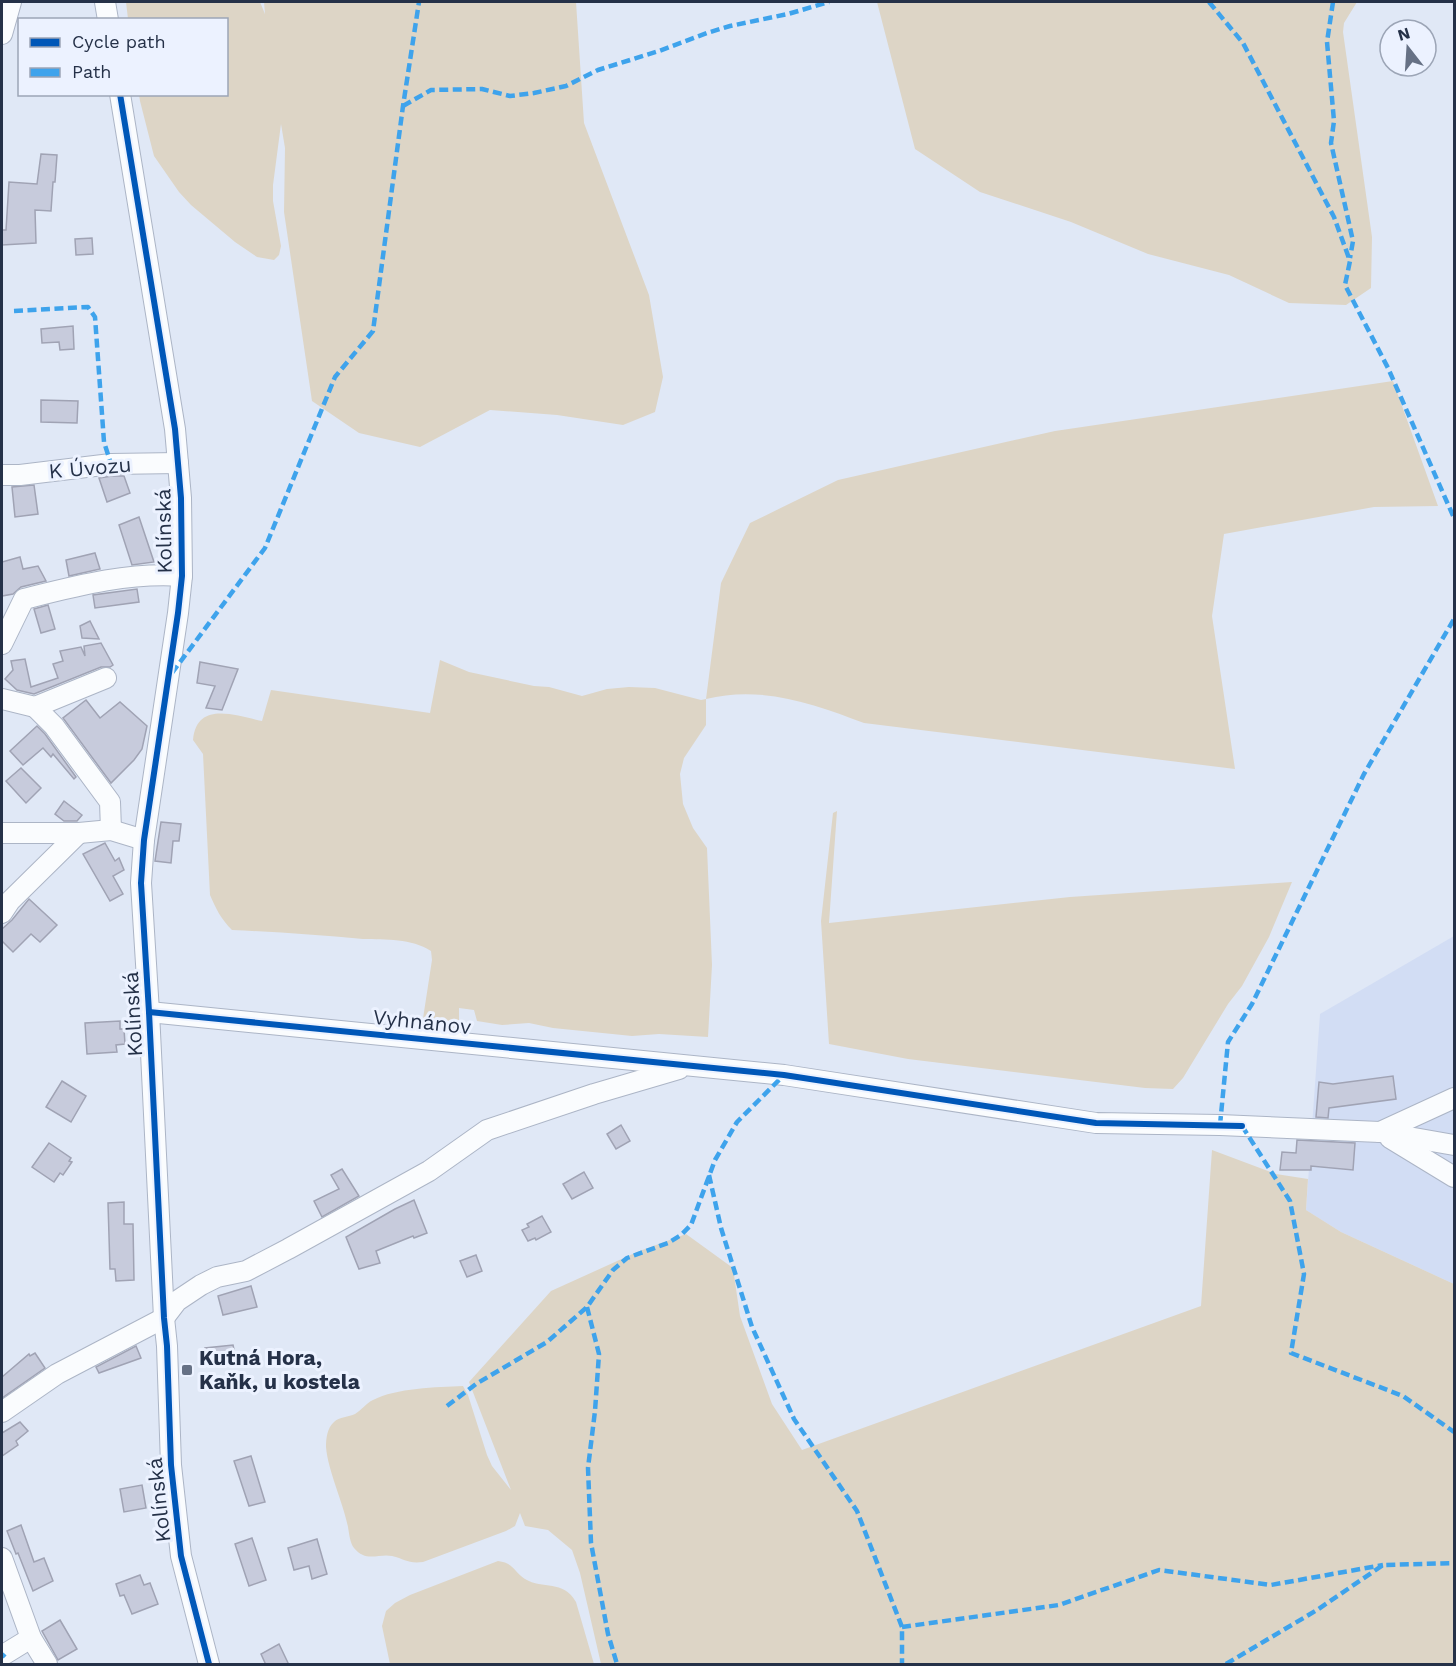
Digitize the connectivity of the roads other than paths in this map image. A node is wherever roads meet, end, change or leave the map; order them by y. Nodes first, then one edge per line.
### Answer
1 (10, 2) edge
2 (105, 2) edge
3 (108, 18) edge
4 (2, 34) edge
5 (120, 96) edge
6 (178, 462) junction
7 (2, 475) edge
8 (182, 576) junction
9 (2, 644) edge
10 (106, 678) dead end
11 (2, 699) edge
12 (35, 707) junction
13 (111, 830) junction
14 (2, 833) edge
15 (79, 833) junction
16 (144, 840) junction
17 (2, 913) edge
18 (149, 1012) junction
19 (690, 1065) junction
20 (1455, 1098) edge
21 (1380, 1132) junction
22 (1455, 1144) edge
23 (1455, 1177) edge
24 (164, 1318) junction
25 (2, 1412) edge
26 (2, 1557) edge
27 (31, 1638) junction
28 (6, 1657) edge
29 (47, 1665) edge
30 (209, 1665) edge

1 - 4 street
2 - 3 street
5 - 6 street, Kolínská
6 - 7 street, K Úvozu
6 - 8 street, Kolínská
8 - 9 street
8 - 16 street, Kolínská
10 - 12 street
11 - 12 street
12 - 13 street
13 - 15 street
13 - 16 street
14 - 15 street
15 - 17 street
16 - 18 street, Kolínská
18 - 19 street, Vyhnánov
18 - 24 street, Kolínská
19 - 21 street, Vyhnánov
19 - 24 street
20 - 21 street
21 - 22 street, Vyhnánov
21 - 23 street
24 - 25 street
24 - 30 street, Kolínská
26 - 27 street
27 - 28 street
27 - 29 street

